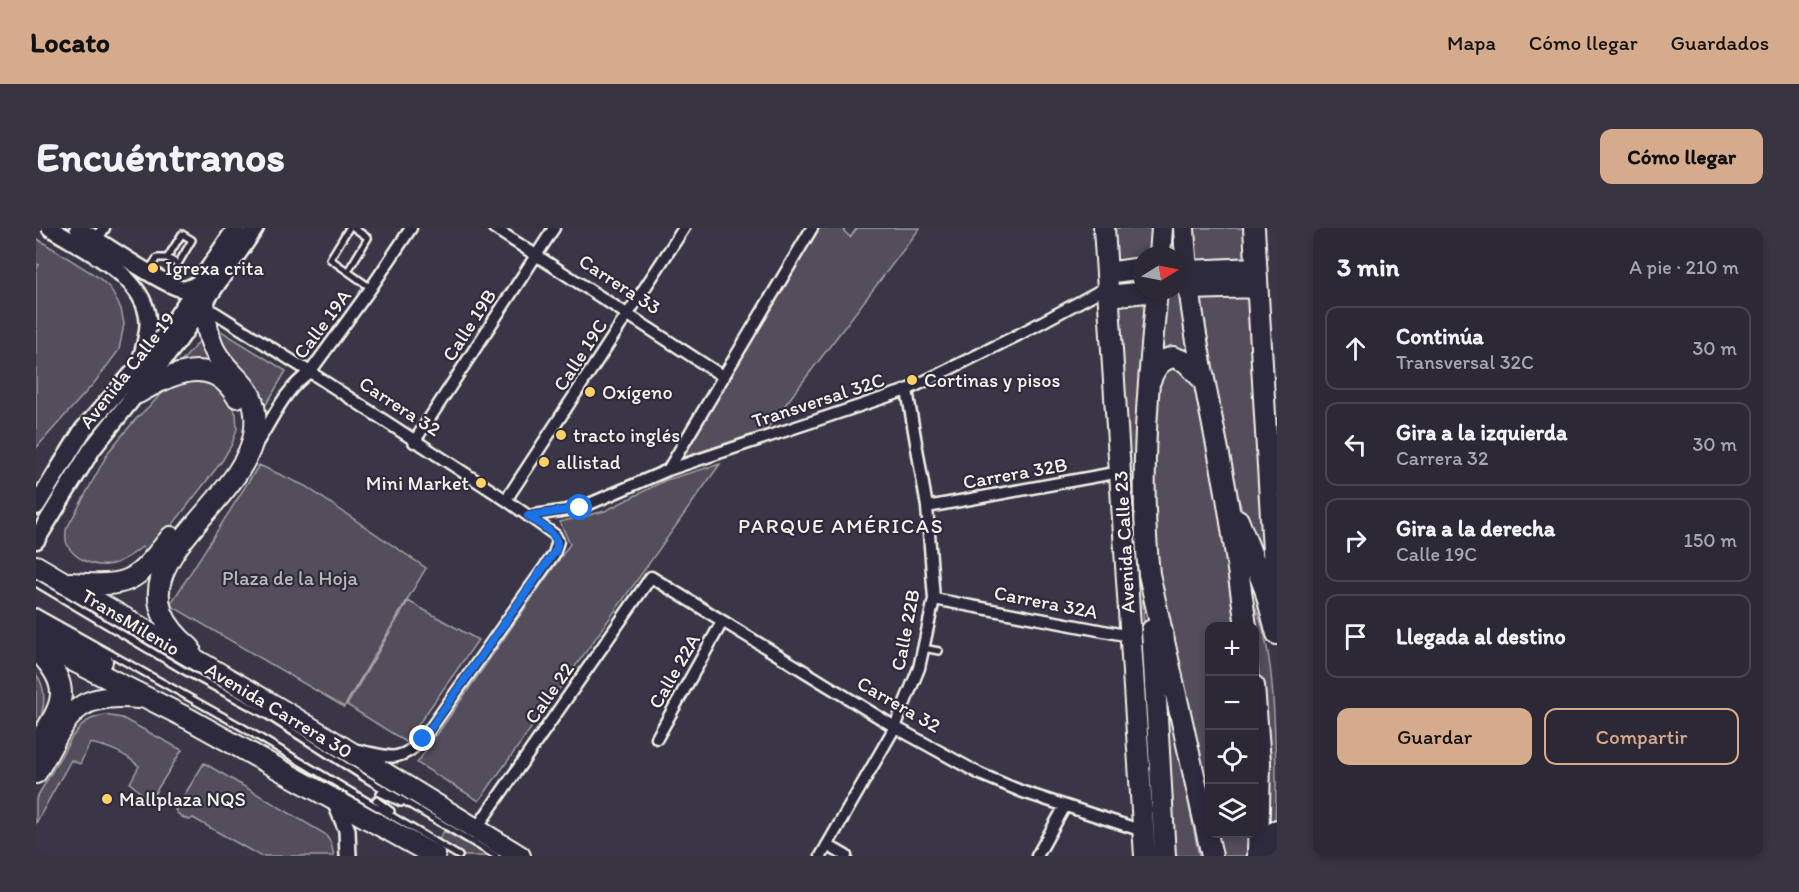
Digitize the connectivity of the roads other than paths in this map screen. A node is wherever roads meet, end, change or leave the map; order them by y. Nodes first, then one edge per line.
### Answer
1 (50, 228) edge
2 (78, 228) edge
3 (236, 228) edge
4 (255, 228) edge
5 (352, 228) edge
6 (411, 228) edge
7 (494, 228) edge
8 (554, 228) edge
9 (684, 228) edge
10 (812, 228) edge
11 (1104, 228) edge
12 (1162, 228) edge
13 (1184, 228) edge
14 (1254, 228) edge
15 (100, 233) edge
16 (1161, 246) edge
17 (536, 255) junction
18 (167, 258) junction
19 (348, 271) junction
20 (148, 272) junction
21 (1133, 272) edge
22 (1257, 277) junction
23 (1188, 280) junction
24 (201, 282) junction
25 (1107, 285) junction
26 (371, 288) junction
27 (1133, 288) edge
28 (1155, 300) edge
29 (208, 306) junction
30 (629, 314) junction
31 (137, 369) junction
32 (310, 372) junction
33 (724, 377) junction
34 (1204, 381) junction
35 (1148, 386) junction
36 (907, 390) junction
37 (138, 393) junction
38 (414, 442) junction
39 (240, 468) junction
40 (668, 470) junction
41 (1109, 474) dead end
42 (1224, 484) junction
43 (506, 500) junction
44 (36, 506) edge
45 (927, 507) junction
46 (528, 516) junction
47 (36, 540) edge
48 (36, 566) edge
49 (1149, 574) junction
50 (651, 578) joint
51 (65, 582) junction
52 (36, 583) edge
53 (934, 599) junction
54 (1277, 609) edge
55 (36, 612) edge
56 (722, 622) junction
57 (1245, 622) edge
58 (36, 624) edge
59 (1152, 629) junction
60 (1277, 634) edge
61 (1130, 636) junction
62 (36, 642) edge
63 (923, 648) junction
64 (36, 649) edge
65 (939, 651) dead end
66 (229, 681) junction
67 (148, 699) junction
68 (189, 719) junction
69 (895, 727) junction
70 (1258, 730) edge
71 (657, 738) dead end
72 (36, 746) edge
73 (340, 746) junction
74 (36, 773) edge
75 (380, 793) dead end
76 (334, 798) junction
77 (376, 800) dead end
78 (1065, 806) junction
79 (427, 815) junction
80 (476, 829) junction
81 (416, 830) junction
82 (1277, 830) edge
83 (1143, 831) junction
84 (827, 845) junction
85 (348, 856) edge
86 (435, 856) edge
87 (459, 856) edge
88 (496, 856) edge
89 (520, 856) edge
90 (821, 856) edge
91 (846, 856) edge
92 (1037, 856) edge
93 (1145, 856) edge
94 (1165, 856) edge
95 (1212, 856) edge
96 (1258, 856) edge
97 (1271, 856) edge

1 - 31 street
2 - 15 street
3 - 24 main road, Avenida Calle 19
4 - 29 main road, Avenida Calle 19
5 - 19 lane
5 - 19 lane
6 - 26 street, Calle 19A
7 - 17 street, Carrera 33
8 - 17 street, Calle 19B
9 - 30 street, Calle 19C
10 - 33 street
11 - 25 highway, Avenida Calle 23
12 - 16 highway
13 - 23 highway
14 - 22 highway
15 - 20 street
17 - 30 street, Carrera 33
17 - 38 street, Calle 19B
18 - 18 lane
18 - 20 lane
19 - 26 lane
20 - 24 street
21 - 25 highway
22 - 23 highway
22 - 54 highway
23 - 34 highway
24 - 31 main road, Avenida Calle 19
25 - 27 highway
25 - 36 street, Transversal 32C
25 - 61 highway, Avenida Calle 23
26 - 32 street, Calle 19A
28 - 35 highway, Avenida Calle 23
29 - 32 street, Carrera 32
29 - 37 main road, Avenida Calle 19
29 - 39 highway
30 - 33 street, Carrera 33
30 - 43 street, Calle 19C
31 - 44 main road, Avenida Calle 19
32 - 38 street, Carrera 32
32 - 39 street, Calle 19A
33 - 40 street
34 - 35 highway
34 - 42 highway
35 - 49 highway, Avenida Calle 23
36 - 40 street, Transversal 32C
36 - 45 street, Calle 22B
37 - 47 main road, Avenida Calle 19
37 - 51 highway
38 - 43 street, Carrera 32
39 - 66 highway
40 - 46 street, Transversal 32C
41 - 45 street, Carrera 32B
42 - 57 highway
42 - 60 highway
43 - 46 street, Carrera 32
45 - 53 street, Calle 22B
46 - 73 street, Carrera 32
48 - 51 highway, Avenida Carrera 30
49 - 59 highway
49 - 95 highway, Avenida Calle 23
50 - 56 street, Carrera 32
50 - 80 street, Calle 22
51 - 66 highway, Avenida Carrera 30
52 - 79 lane, TransMilenio
53 - 61 street, Carrera 32A
53 - 63 street, Calle 22B
55 - 81 lane, TransMilenio
56 - 69 street, Carrera 32
56 - 71 street, Calle 22A
58 - 68 highway
59 - 61 street, Carrera 32A
59 - 94 highway
61 - 83 highway, Avenida Calle 23
62 - 67 highway
63 - 65 lane
63 - 69 street, Calle 22B
64 - 72 highway
66 - 73 highway, Avenida Carrera 30
67 - 68 highway
67 - 74 highway
68 - 76 highway
69 - 78 street, Carrera 32
69 - 84 street, Calle 22B
70 - 96 highway
73 - 80 highway, Avenida Carrera 30
75 - 79 lane, TransMilenio
76 - 85 street
76 - 86 highway
77 - 81 lane, TransMilenio
78 - 83 street, Carrera 32
78 - 92 street
79 - 88 lane, TransMilenio
80 - 89 highway, Avenida Carrera 30
81 - 87 lane, TransMilenio
82 - 97 highway
83 - 93 highway, Avenida Calle 23
84 - 90 street, Calle 22B
84 - 91 street

